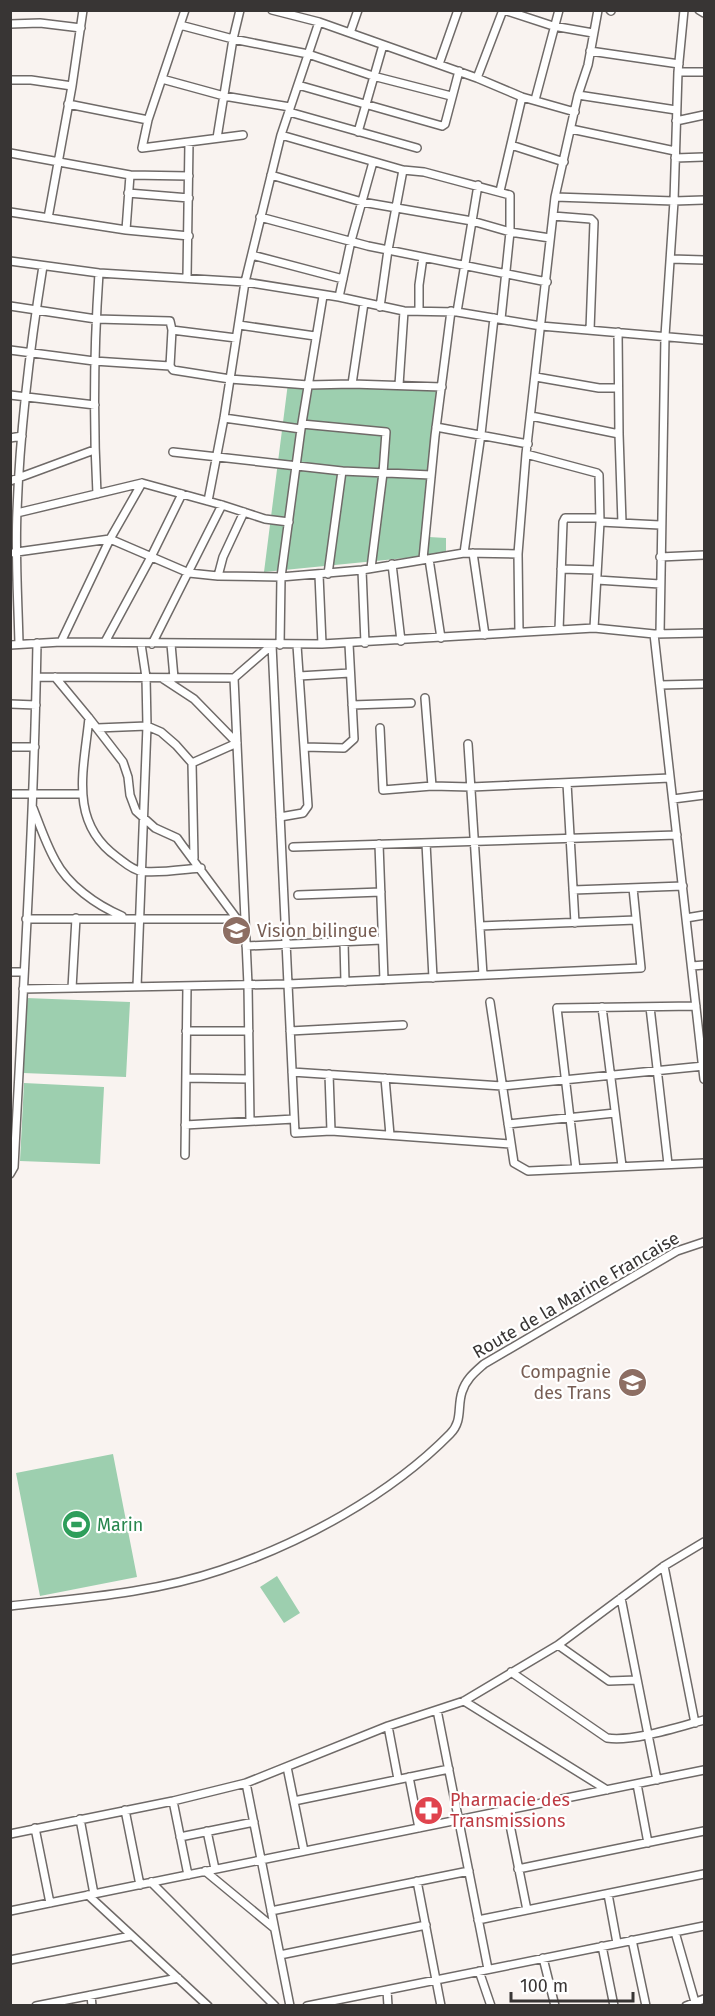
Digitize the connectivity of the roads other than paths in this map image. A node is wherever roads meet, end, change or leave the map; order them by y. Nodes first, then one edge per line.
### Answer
1 (83, 10) edge
2 (185, 10) edge
3 (240, 10) edge
4 (272, 10) edge
5 (312, 10) edge
6 (358, 10) edge
7 (458, 10) edge
8 (504, 10) edge
9 (559, 10) edge
10 (598, 10) edge
11 (684, 10) edge
12 (699, 10) edge
13 (705, 13) edge
14 (309, 19) junction
15 (319, 22) junction
16 (10, 24) edge
17 (180, 25) junction
18 (554, 26) junction
19 (81, 28) junction
20 (350, 33) junction
21 (593, 33) junction
22 (232, 39) junction
23 (382, 45) junction
24 (590, 51) junction
25 (308, 54) junction
26 (439, 64) junction
27 (678, 68) junction
28 (459, 71) junction
29 (705, 72) edge
30 (373, 76) junction
31 (477, 78) junction
32 (162, 79) junction
33 (10, 80) edge
34 (298, 85) junction
35 (72, 86) junction
36 (578, 95) junction
37 (224, 96) junction
38 (451, 96) junction
39 (522, 97) junction
40 (535, 100) junction
41 (68, 104) junction
42 (366, 104) junction
43 (290, 109) junction
44 (676, 110) junction
45 (575, 112) junction
46 (705, 115) edge
47 (148, 120) junction
48 (676, 121) junction
49 (571, 129) junction
50 (358, 132) junction
51 (243, 135) dead end
52 (281, 135) junction
53 (217, 138) junction
54 (189, 141) junction
55 (511, 145) junction
56 (417, 148) dead end
57 (10, 153) edge
58 (675, 154) junction
59 (705, 157) edge
60 (58, 162) junction
61 (374, 162) junction
62 (564, 162) junction
63 (403, 170) junction
64 (271, 175) junction
65 (130, 176) junction
66 (189, 176) junction
67 (478, 185) junction
68 (500, 191) junction
69 (128, 193) junction
70 (555, 197) junction
71 (189, 198) junction
72 (705, 200) edge
73 (674, 201) junction
74 (362, 202) junction
75 (396, 208) junction
76 (10, 212) edge
77 (553, 216) junction
78 (260, 217) junction
79 (48, 218) junction
80 (472, 221) junction
81 (126, 230) junction
82 (510, 232) junction
83 (189, 236) junction
84 (550, 238) junction
85 (351, 241) junction
86 (387, 250) junction
87 (252, 255) junction
88 (423, 257) junction
89 (670, 259) junction
90 (705, 260) edge
91 (10, 261) edge
92 (43, 266) junction
93 (465, 266) junction
94 (99, 273) junction
95 (505, 275) junction
96 (187, 277) junction
97 (343, 279) junction
98 (245, 282) junction
99 (547, 282) junction
100 (323, 296) junction
101 (339, 297) junction
102 (364, 303) junction
103 (10, 306) edge
104 (380, 307) junction
105 (36, 310) junction
106 (404, 311) junction
107 (419, 311) junction
108 (454, 311) junction
109 (96, 319) junction
110 (498, 319) junction
111 (239, 325) junction
112 (541, 326) junction
113 (172, 330) junction
114 (590, 330) junction
115 (618, 332) junction
116 (315, 336) junction
117 (665, 336) junction
118 (236, 338) junction
119 (705, 340) edge
120 (10, 350) edge
121 (31, 351) junction
122 (94, 361) junction
123 (170, 366) junction
124 (536, 377) junction
125 (230, 379) junction
126 (352, 384) junction
127 (308, 385) junction
128 (399, 385) junction
129 (442, 387) junction
130 (618, 388) junction
131 (10, 395) edge
132 (25, 397) junction
133 (94, 405) junction
134 (531, 416) junction
135 (224, 418) junction
136 (302, 427) junction
137 (436, 427) junction
138 (481, 434) junction
139 (619, 434) junction
140 (22, 436) junction
141 (10, 438) edge
142 (528, 444) junction
143 (94, 450) junction
144 (173, 452) dead end
145 (526, 454) junction
146 (216, 457) junction
147 (296, 467) junction
148 (342, 471) junction
149 (383, 473) junction
150 (431, 475) junction
151 (19, 479) junction
152 (10, 481) edge
153 (142, 483) junction
154 (97, 494) junction
155 (182, 494) junction
156 (208, 501) junction
157 (222, 505) junction
158 (244, 512) junction
159 (17, 513) junction
160 (600, 520) junction
161 (289, 522) junction
162 (622, 523) junction
163 (660, 525) junction
164 (110, 539) junction
165 (14, 553) edge
166 (464, 553) junction
167 (473, 553) junction
168 (518, 554) junction
169 (705, 555) edge
170 (152, 557) junction
171 (660, 557) junction
172 (426, 559) junction
173 (392, 564) junction
174 (371, 568) junction
175 (561, 569) junction
176 (362, 570) junction
177 (597, 570) junction
178 (189, 573) junction
179 (328, 574) junction
180 (319, 575) junction
181 (218, 576) junction
182 (281, 577) junction
183 (597, 580) junction
184 (660, 584) junction
185 (14, 601) edge
186 (594, 628) junction
187 (559, 630) junction
188 (519, 632) junction
189 (705, 633) edge
190 (657, 634) junction
191 (485, 635) junction
192 (441, 638) junction
193 (401, 641) junction
194 (61, 642) junction
195 (105, 642) junction
196 (37, 643) junction
197 (365, 643) junction
198 (141, 644) junction
199 (152, 644) junction
200 (171, 644) junction
201 (321, 644) junction
202 (349, 644) junction
203 (15, 645) edge
204 (276, 645) junction
205 (297, 645) junction
206 (350, 673) junction
207 (299, 676) junction
208 (37, 677) junction
209 (55, 677) junction
210 (146, 677) junction
211 (162, 678) junction
212 (174, 678) junction
213 (234, 678) junction
214 (660, 684) junction
215 (705, 684) edge
216 (425, 698) dead end
217 (411, 703) dead end
218 (10, 704) edge
219 (36, 705) junction
220 (352, 705) junction
221 (89, 718) junction
222 (147, 726) junction
223 (97, 728) junction
224 (380, 728) dead end
225 (237, 743) junction
226 (468, 744) dead end
227 (10, 747) edge
228 (35, 747) junction
229 (304, 747) junction
230 (192, 763) junction
231 (670, 778) junction
232 (567, 783) junction
233 (432, 786) junction
234 (471, 787) junction
235 (10, 794) edge
236 (81, 794) junction
237 (32, 795) junction
238 (705, 795) edge
239 (673, 799) junction
240 (32, 806) junction
241 (143, 817) junction
242 (280, 817) junction
243 (677, 835) junction
244 (570, 838) junction
245 (474, 842) junction
246 (426, 843) junction
247 (379, 844) junction
248 (293, 847) dead end
249 (194, 859) junction
250 (201, 868) junction
251 (141, 872) junction
252 (683, 886) junction
253 (633, 888) junction
254 (573, 890) junction
255 (381, 892) junction
256 (298, 895) dead end
257 (705, 915) edge
258 (76, 918) junction
259 (127, 918) junction
260 (140, 918) junction
261 (686, 918) junction
262 (26, 919) junction
263 (240, 920) junction
264 (636, 920) junction
265 (575, 923) junction
266 (480, 926) junction
267 (382, 940) junction
268 (344, 942) junction
269 (286, 945) junction
270 (246, 946) junction
271 (705, 965) edge
272 (692, 966) junction
273 (10, 972) edge
274 (24, 972) junction
275 (483, 975) junction
276 (433, 978) junction
277 (384, 980) junction
278 (345, 982) junction
279 (288, 984) junction
280 (248, 985) junction
281 (187, 986) junction
282 (137, 987) junction
283 (72, 988) junction
284 (23, 989) junction
285 (490, 1002) dead end
286 (696, 1006) junction
287 (602, 1007) junction
288 (650, 1007) junction
289 (403, 1025) dead end
290 (186, 1031) junction
291 (249, 1031) junction
292 (290, 1031) junction
293 (704, 1066) edge
294 (657, 1071) junction
295 (292, 1072) junction
296 (329, 1074) junction
297 (610, 1076) junction
298 (186, 1078) junction
299 (385, 1078) junction
300 (705, 1078) edge
301 (249, 1079) junction
302 (566, 1080) junction
303 (502, 1086) junction
304 (615, 1113) junction
305 (570, 1118) junction
306 (294, 1119) junction
307 (250, 1121) junction
308 (508, 1124) junction
309 (185, 1125) junction
310 (331, 1131) junction
311 (390, 1135) junction
312 (511, 1144) junction
313 (185, 1155) dead end
314 (705, 1162) edge
315 (668, 1164) junction
316 (622, 1166) junction
317 (576, 1169) junction
318 (10, 1174) edge
319 (705, 1242) edge
320 (705, 1542) edge
321 (664, 1566) junction
322 (621, 1598) junction
323 (10, 1606) edge
324 (558, 1644) junction
325 (511, 1672) junction
326 (637, 1680) junction
327 (464, 1701) junction
328 (437, 1710) junction
329 (705, 1720) edge
330 (695, 1723) junction
331 (388, 1726) junction
332 (648, 1734) junction
333 (287, 1767) junction
334 (449, 1769) junction
335 (705, 1770) edge
336 (409, 1777) junction
337 (399, 1779) junction
338 (657, 1780) junction
339 (246, 1783) junction
340 (637, 1784) junction
341 (607, 1790) junction
342 (173, 1801) junction
343 (294, 1801) junction
344 (125, 1810) junction
345 (507, 1810) junction
346 (80, 1819) junction
347 (459, 1820) junction
348 (254, 1822) junction
349 (35, 1828) junction
350 (419, 1828) junction
351 (207, 1831) junction
352 (705, 1831) edge
353 (10, 1834) edge
354 (180, 1837) junction
355 (648, 1843) junction
356 (304, 1851) junction
357 (261, 1860) junction
358 (215, 1869) junction
359 (518, 1869) junction
360 (205, 1871) junction
361 (469, 1871) junction
362 (705, 1874) edge
363 (188, 1875) junction
364 (417, 1881) junction
365 (151, 1882) junction
366 (140, 1885) junction
367 (91, 1894) junction
368 (608, 1894) junction
369 (50, 1903) junction
370 (527, 1910) junction
371 (10, 1911) edge
372 (271, 1911) junction
373 (478, 1920) junction
374 (426, 1926) junction
375 (705, 1926) edge
376 (274, 1928) junction
377 (675, 1932) junction
378 (131, 1936) junction
379 (632, 1940) junction
380 (617, 1943) junction
381 (602, 1946) junction
382 (280, 1955) junction
383 (543, 1958) junction
384 (10, 1960) edge
385 (488, 1969) junction
386 (479, 1971) junction
387 (178, 1978) junction
388 (436, 1980) junction
389 (387, 1990) junction
390 (91, 1995) junction
391 (705, 1999) edge
392 (695, 2002) junction
393 (36, 2006) edge
394 (92, 2006) edge
395 (208, 2006) edge
396 (275, 2006) edge
397 (290, 2006) edge
398 (307, 2006) edge
399 (388, 2006) edge
400 (441, 2006) edge
401 (491, 2006) edge
402 (555, 2006) edge
403 (614, 2006) edge
404 (646, 2006) edge
405 (686, 2006) edge

1 - 19 street
2 - 17 street
3 - 22 street
4 - 14 street
5 - 14 street
6 - 20 street
7 - 26 street
8 - 18 street
8 - 31 street
9 - 18 street
10 - 21 street
11 - 27 street
12 - 13 street
14 - 15 street
15 - 20 street
15 - 25 street
16 - 19 street
17 - 22 street
17 - 32 street
18 - 21 street
18 - 40 street
19 - 35 street
20 - 23 street
21 - 24 street
22 - 25 street
22 - 37 street
23 - 26 street
23 - 30 street
24 - 27 street
24 - 36 street
25 - 30 street
25 - 34 street
26 - 28 street
27 - 29 street
27 - 44 street
28 - 31 street
28 - 38 street
30 - 38 street
30 - 42 street
31 - 39 street
32 - 37 street
32 - 47 street
33 - 35 street
34 - 42 street
34 - 43 street
35 - 41 street
36 - 44 street
36 - 45 street
37 - 43 street
37 - 53 street
38 - 42 street
39 - 40 street
39 - 55 street
40 - 45 street
41 - 47 street
41 - 60 street
42 - 50 street
43 - 50 street
43 - 52 street
44 - 48 street
45 - 49 street
46 - 48 street
47 - 54 street
48 - 58 street
49 - 58 street
49 - 62 street
50 - 56 street
51 - 53 street
52 - 61 street
52 - 64 street
53 - 54 street
54 - 66 street
55 - 62 street
55 - 68 street
57 - 60 street
58 - 59 street
58 - 73 street
60 - 65 street
60 - 79 street
61 - 63 street
61 - 74 street
62 - 70 street
63 - 67 street
63 - 75 street
64 - 74 street
64 - 78 street
65 - 66 street
65 - 69 street
66 - 71 street
67 - 68 street
67 - 80 street
68 - 82 street
69 - 71 street
69 - 81 street
70 - 73 street
70 - 77 street
71 - 83 street
72 - 73 street
73 - 89 street
74 - 75 street
74 - 85 street
75 - 80 street
75 - 86 street
76 - 79 street
77 - 84 street
77 - 114 street
78 - 85 street
78 - 87 street
79 - 81 street
80 - 82 street
80 - 93 street
81 - 83 street
82 - 84 street
82 - 95 street
83 - 96 street
84 - 99 street
85 - 86 street
85 - 97 street
86 - 88 street
86 - 104 street
87 - 97 street
87 - 98 street
88 - 93 street
88 - 107 street
89 - 90 street
89 - 117 street
91 - 92 street
92 - 94 street
92 - 105 street
93 - 95 street
93 - 108 street
94 - 96 street
94 - 109 street
95 - 99 street
95 - 110 street
96 - 98 street
97 - 101 street
98 - 100 street
98 - 111 street
99 - 112 street
100 - 101 street
100 - 116 street
101 - 102 street
102 - 104 street
102 - 126 street
103 - 105 street
104 - 106 street
105 - 109 street
105 - 121 street
106 - 107 street
106 - 128 street
107 - 108 street
108 - 110 street
108 - 129 street
109 - 113 street
109 - 122 street
110 - 112 street
110 - 138 street
111 - 116 street
111 - 118 street
112 - 114 street
112 - 124 street
113 - 118 street
113 - 123 street
114 - 115 street
115 - 117 street
115 - 130 street
116 - 127 street
117 - 119 street
117 - 163 street
118 - 125 street
120 - 121 street
121 - 122 street
121 - 132 street
122 - 123 street
122 - 133 street
123 - 125 street
124 - 130 street
124 - 134 street
125 - 127 street
125 - 135 street
126 - 127 street
126 - 128 street
127 - 136 street
128 - 129 street
129 - 137 street
130 - 139 street
131 - 132 street
132 - 133 street
132 - 140 street
133 - 143 street
134 - 139 street
134 - 142 street
135 - 136 street
135 - 146 street
136 - 147 street
136 - 149 street
137 - 138 street
137 - 150 street
138 - 142 street
138 - 166 street
139 - 162 street
140 - 141 street
140 - 151 street
142 - 145 street
143 - 151 street
143 - 154 street
144 - 146 street
145 - 160 street
145 - 168 street
146 - 147 street
146 - 156 street
147 - 148 street
147 - 161 street
148 - 149 street
148 - 179 street
149 - 150 street
149 - 174 street
150 - 172 street
151 - 152 street
151 - 159 street
153 - 154 street
153 - 155 street
153 - 164 street
154 - 159 street
155 - 156 street
155 - 170 street
156 - 157 street
157 - 158 street
157 - 178 street
158 - 161 street
158 - 181 street
159 - 165 street
160 - 162 street
160 - 175 street
160 - 177 street
161 - 182 street
162 - 163 street
163 - 171 street
164 - 165 street
164 - 170 street
164 - 194 street
165 - 185 street
166 - 167 street
166 - 172 street
167 - 168 street
167 - 191 street
168 - 188 street
169 - 171 street
170 - 178 street
170 - 195 street
171 - 184 street
172 - 173 street
172 - 192 street
173 - 174 street
173 - 193 street
174 - 176 street
175 - 177 street
175 - 187 street
176 - 179 street
176 - 197 street
177 - 183 street
178 - 181 street
178 - 199 street
179 - 180 street
180 - 182 street
180 - 201 street
181 - 182 street
182 - 204 street
183 - 184 street
183 - 186 street
184 - 190 street
185 - 203 street
186 - 187 street
186 - 190 street
187 - 188 street
188 - 191 street
189 - 190 street
190 - 214 street
191 - 192 street
192 - 193 street
193 - 197 street
194 - 195 street
194 - 196 street
195 - 198 street
196 - 203 street
196 - 208 street
197 - 202 street
198 - 199 street
198 - 210 street
199 - 200 street
200 - 204 street
200 - 212 street
201 - 202 street
201 - 205 street
202 - 206 street
204 - 205 street
204 - 213 street
204 - 242 street
205 - 207 street
206 - 207 street
206 - 220 street
207 - 229 street
208 - 209 street
208 - 219 street
209 - 210 street
209 - 221 street
210 - 211 street
210 - 222 street
211 - 212 street
211 - 225 street
212 - 213 street
213 - 225 street
214 - 215 street
214 - 231 street
216 - 233 street
217 - 220 street
218 - 219 street
219 - 228 street
220 - 229 street
221 - 223 street
221 - 236 street
222 - 223 street
222 - 230 street
222 - 241 street
223 - 241 street
224 - 233 street
225 - 230 street
225 - 263 street
226 - 234 street
227 - 228 street
228 - 237 street
229 - 242 street
230 - 249 street
231 - 232 street
231 - 239 street
232 - 234 street
232 - 244 street
233 - 234 street
234 - 245 street
235 - 237 street
236 - 237 street
236 - 251 street
237 - 240 street
238 - 239 street
239 - 243 street
240 - 259 street
240 - 262 street
241 - 249 street
241 - 251 street
242 - 269 street
243 - 244 street
243 - 252 street
244 - 245 street
244 - 254 street
245 - 246 street
245 - 266 street
246 - 247 street
246 - 276 street
247 - 248 street
247 - 255 street
249 - 250 street
250 - 251 street
250 - 263 street
251 - 260 street
252 - 253 street
252 - 261 street
253 - 254 street
253 - 264 street
254 - 265 street
255 - 256 street
255 - 267 street
257 - 261 street
258 - 259 street
258 - 262 street
258 - 283 street
259 - 260 street
260 - 263 street
260 - 282 street
261 - 272 street
262 - 274 street
263 - 270 street
264 - 265 street
264 - 275 street
265 - 266 street
266 - 275 street
267 - 268 street
267 - 277 street
268 - 269 street
268 - 278 street
269 - 270 street
269 - 279 street
270 - 280 street
271 - 272 street
272 - 286 street
273 - 274 street
274 - 284 street
275 - 276 street
276 - 277 street
277 - 278 street
278 - 279 street
279 - 280 street
279 - 292 street
280 - 281 street
280 - 291 street
281 - 282 street
281 - 290 street
282 - 283 street
283 - 284 street
284 - 318 street
285 - 303 street
286 - 288 street
286 - 293 street
287 - 288 street
287 - 297 street
287 - 302 street
288 - 294 street
289 - 292 street
290 - 291 street
290 - 298 street
291 - 301 street
292 - 295 street
293 - 294 street
293 - 300 street
294 - 297 street
294 - 315 street
295 - 296 street
295 - 306 street
296 - 299 street
296 - 310 street
297 - 302 street
297 - 304 street
298 - 301 street
298 - 309 street
299 - 303 street
299 - 311 street
301 - 307 street
302 - 303 street
302 - 305 street
303 - 308 street
304 - 305 street
304 - 316 street
305 - 308 street
305 - 317 street
306 - 307 street
306 - 310 street
307 - 309 street
308 - 312 street
309 - 313 street
310 - 311 street
311 - 312 street
312 - 317 street
314 - 315 street
315 - 316 street
316 - 317 street
319 - 323 street, Route de la Marine Francaise
320 - 321 street
321 - 322 street
321 - 330 street
322 - 324 street
322 - 326 street
324 - 325 street
324 - 326 street
325 - 327 street
325 - 332 street
326 - 332 street
327 - 328 street
327 - 341 street
328 - 331 street
328 - 334 street
329 - 330 street
330 - 332 street
331 - 333 street
331 - 337 street
332 - 338 street
333 - 339 street
333 - 343 street
334 - 336 street
334 - 347 street
335 - 338 street
336 - 337 street
336 - 350 street
337 - 343 street
338 - 340 street
339 - 342 street
339 - 348 street
340 - 341 street
340 - 355 street
341 - 345 street
342 - 344 street
342 - 354 street
343 - 356 street
344 - 346 street
344 - 366 street
345 - 347 street
345 - 359 street
346 - 349 street
346 - 367 street
347 - 350 street
347 - 361 street
348 - 351 street
348 - 357 street
349 - 353 street
349 - 369 street
350 - 356 street
351 - 354 street
351 - 358 street
352 - 355 street
354 - 363 street
355 - 359 street
356 - 357 street
357 - 358 street
357 - 372 street
358 - 360 street
359 - 370 street
360 - 363 street
360 - 376 street
361 - 364 street
361 - 373 street
362 - 368 street
363 - 365 street
364 - 372 street
364 - 374 street
365 - 366 street
365 - 396 street
366 - 367 street
367 - 369 street
367 - 378 street
368 - 370 street
368 - 380 street
369 - 371 street
370 - 373 street
372 - 376 street
373 - 385 street
374 - 382 street
374 - 388 street
375 - 377 street
376 - 382 street
377 - 379 street
377 - 392 street
378 - 384 street
378 - 387 street
379 - 380 street
379 - 404 street
380 - 381 street
381 - 383 street
381 - 403 street
382 - 397 street
383 - 385 street
383 - 402 street
385 - 386 street
386 - 388 street
386 - 401 street
387 - 390 street
387 - 395 street
388 - 389 street
388 - 400 street
389 - 398 street
389 - 399 street
390 - 393 street
390 - 394 street
391 - 392 street
392 - 405 street

